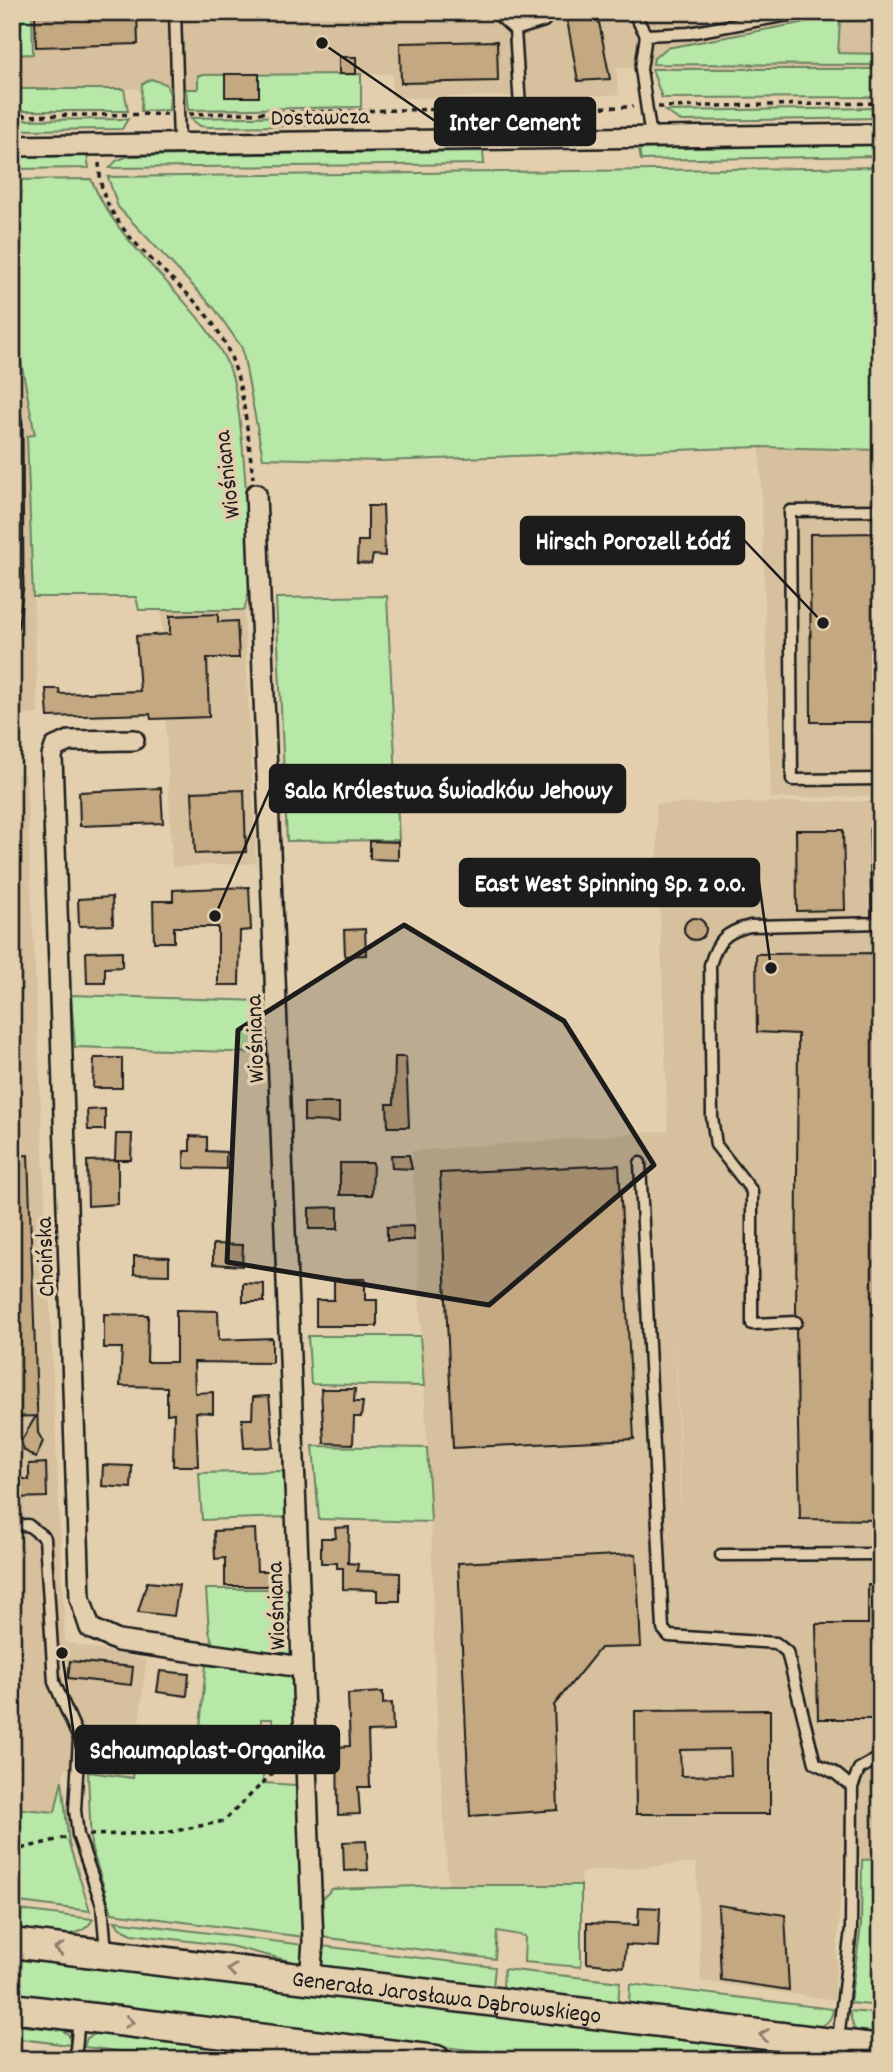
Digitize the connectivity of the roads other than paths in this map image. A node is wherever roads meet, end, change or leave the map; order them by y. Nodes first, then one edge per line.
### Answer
1 (175, 12) edge
2 (495, 12) edge
3 (550, 12) edge
4 (633, 12) edge
5 (805, 12) edge
6 (515, 30) junction
7 (646, 35) junction
8 (881, 134) edge
9 (522, 138) junction
10 (651, 138) junction
11 (179, 142) junction
12 (12, 146) edge
13 (12, 407) edge
14 (256, 494) road end
15 (881, 510) edge
16 (12, 627) edge
17 (134, 740) dead end
18 (881, 779) edge
19 (876, 830) dead end
20 (879, 923) edge
21 (640, 1163) dead end
22 (796, 1322) dead end
23 (12, 1526) edge
24 (881, 1554) edge
25 (722, 1555) dead end
26 (302, 1667) junction
27 (881, 1757) edge
28 (852, 1787) junction
29 (12, 1944) edge
30 (106, 1955) junction
31 (310, 1980) junction
32 (12, 2008) edge
33 (79, 2016) junction
34 (837, 2044) junction
35 (881, 2049) edge
36 (327, 2053) edge
37 (75, 2060) edge
38 (436, 2060) edge

1 - 11 lane
2 - 6 lane
3 - 6 lane
4 - 7 lane
5 - 7 lane
6 - 9 lane
7 - 10 lane
8 - 10 street, Dostawcza
9 - 10 street, Dostawcza
9 - 11 street, Dostawcza
11 - 12 street, Dostawcza
13 - 16 lane
14 - 26 street, Wiośniana
15 - 18 lane
17 - 26 street, Choińska
19 - 20 lane
20 - 22 lane
21 - 28 lane
23 - 30 lane
24 - 25 lane
26 - 31 street, Wiośniana
27 - 28 lane
28 - 34 lane
30 -> 29 main road, Generała Jarosława Dąbrowskiego
31 -> 30 main road, Generała Jarosława Dąbrowskiego
34 -> 31 main road, Generała Jarosława Dąbrowskiego
32 - 33 main road
33 -> 36 main road
33 - 37 lane
34 - 35 main road, Generała Jarosława Dąbrowskiego
36 - 38 main road

